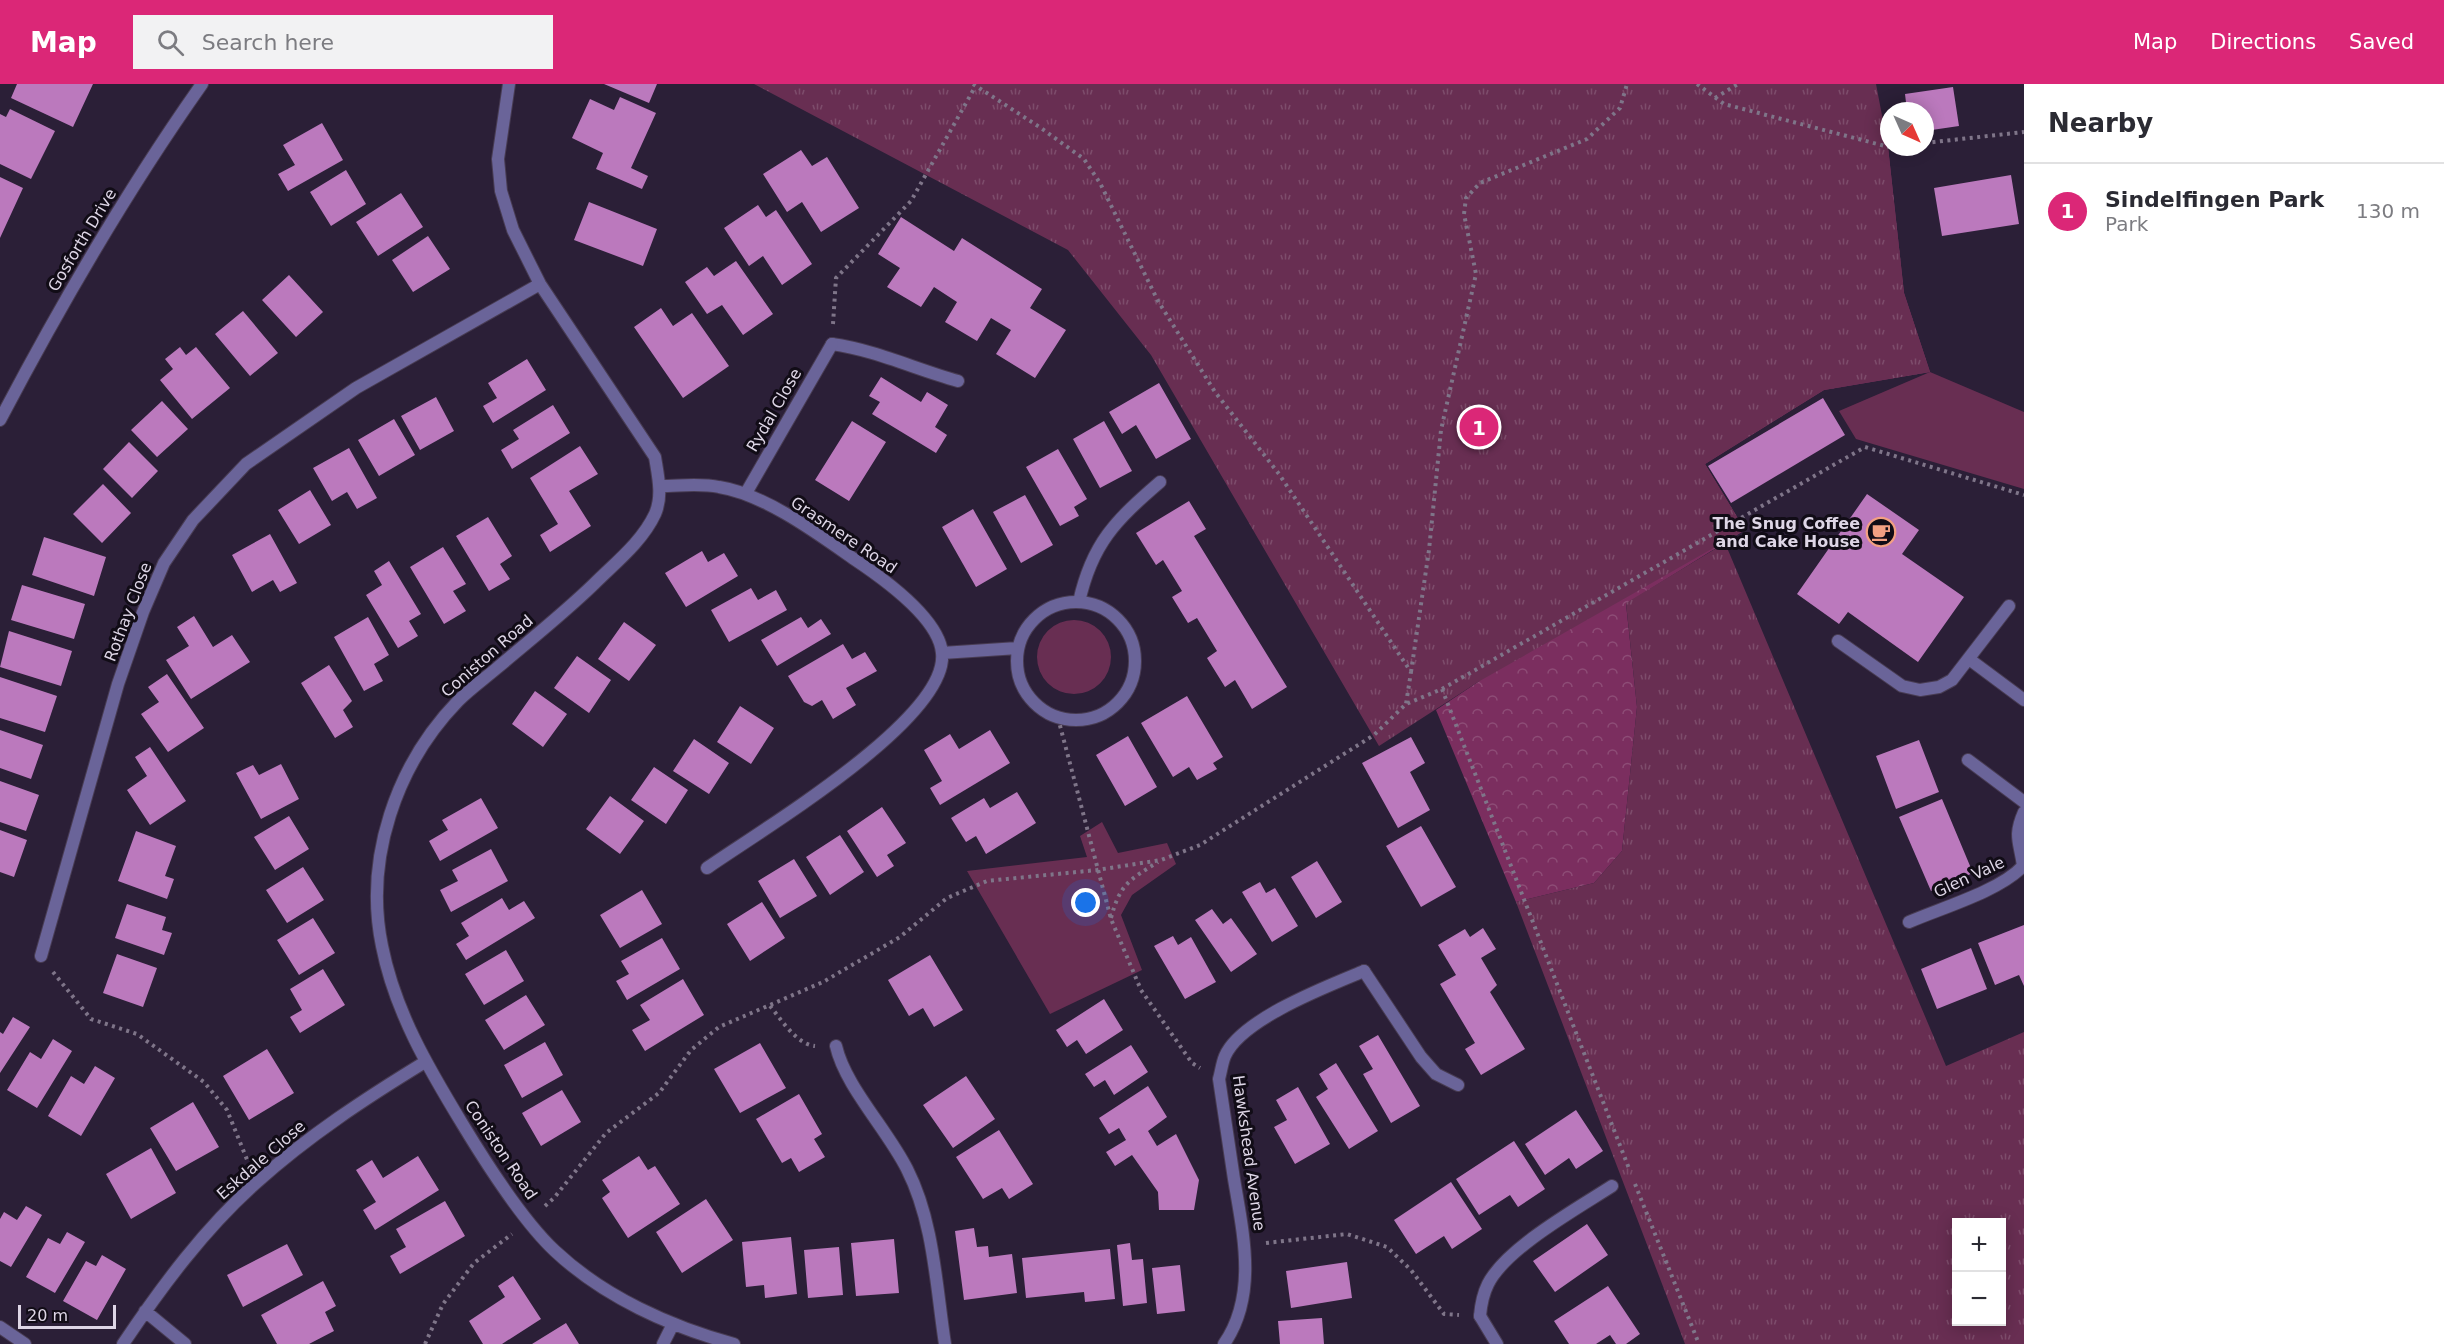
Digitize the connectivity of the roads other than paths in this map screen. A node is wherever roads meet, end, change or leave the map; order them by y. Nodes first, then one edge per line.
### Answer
1 (202, 84) edge
2 (509, 84) edge
3 (540, 284) junction
4 (958, 381) dead end
5 (0, 420) edge
6 (1160, 482) dead end
7 (660, 486) junction
8 (746, 493) junction
9 (1079, 602) junction
10 (2009, 606) dead end
11 (1838, 641) dead end
12 (1018, 648) junction
13 (942, 653) junction
14 (1969, 659) junction
15 (2024, 700) edge
16 (1968, 760) dead end
17 (2024, 802) edge
18 (2024, 812) edge
19 (707, 868) dead end
20 (1909, 922) dead end
21 (41, 956) road end
22 (836, 1046) road end
23 (425, 1062) junction
24 (1458, 1085) dead end
25 (1612, 1186) dead end
26 (145, 1311) junction
27 (673, 1324) junction
28 (0, 1327) edge
29 (25, 1344) edge
30 (123, 1344) edge
31 (184, 1344) edge
32 (663, 1344) edge
33 (734, 1344) edge
34 (945, 1344) edge
35 (1224, 1344) edge
36 (1497, 1344) edge

1 - 5 street, Gosforth Drive
2 - 3 street, Coniston Road
3 - 7 street, Coniston Road
3 - 21 street, Rothay Close
4 - 8 street, Rydal Close
6 - 9 street
7 - 8 street, Grasmere Road
7 - 23 street, Coniston Road
8 - 13 street, Grasmere Road
9 - 12 street
9 - 12 street
10 - 14 street
11 - 14 street
12 - 13 street
13 - 19 street
14 - 15 street
16 - 17 street
18 - 20 street, Glen Vale
22 - 34 street
23 - 26 street, Eskdale Close
23 - 27 street, Coniston Road
24 - 35 street, Hawkshead Avenue
25 - 36 street
26 - 30 street, Eskdale Close
26 - 31 street
27 - 32 street
27 - 33 street, Coniston Road
28 - 29 street

